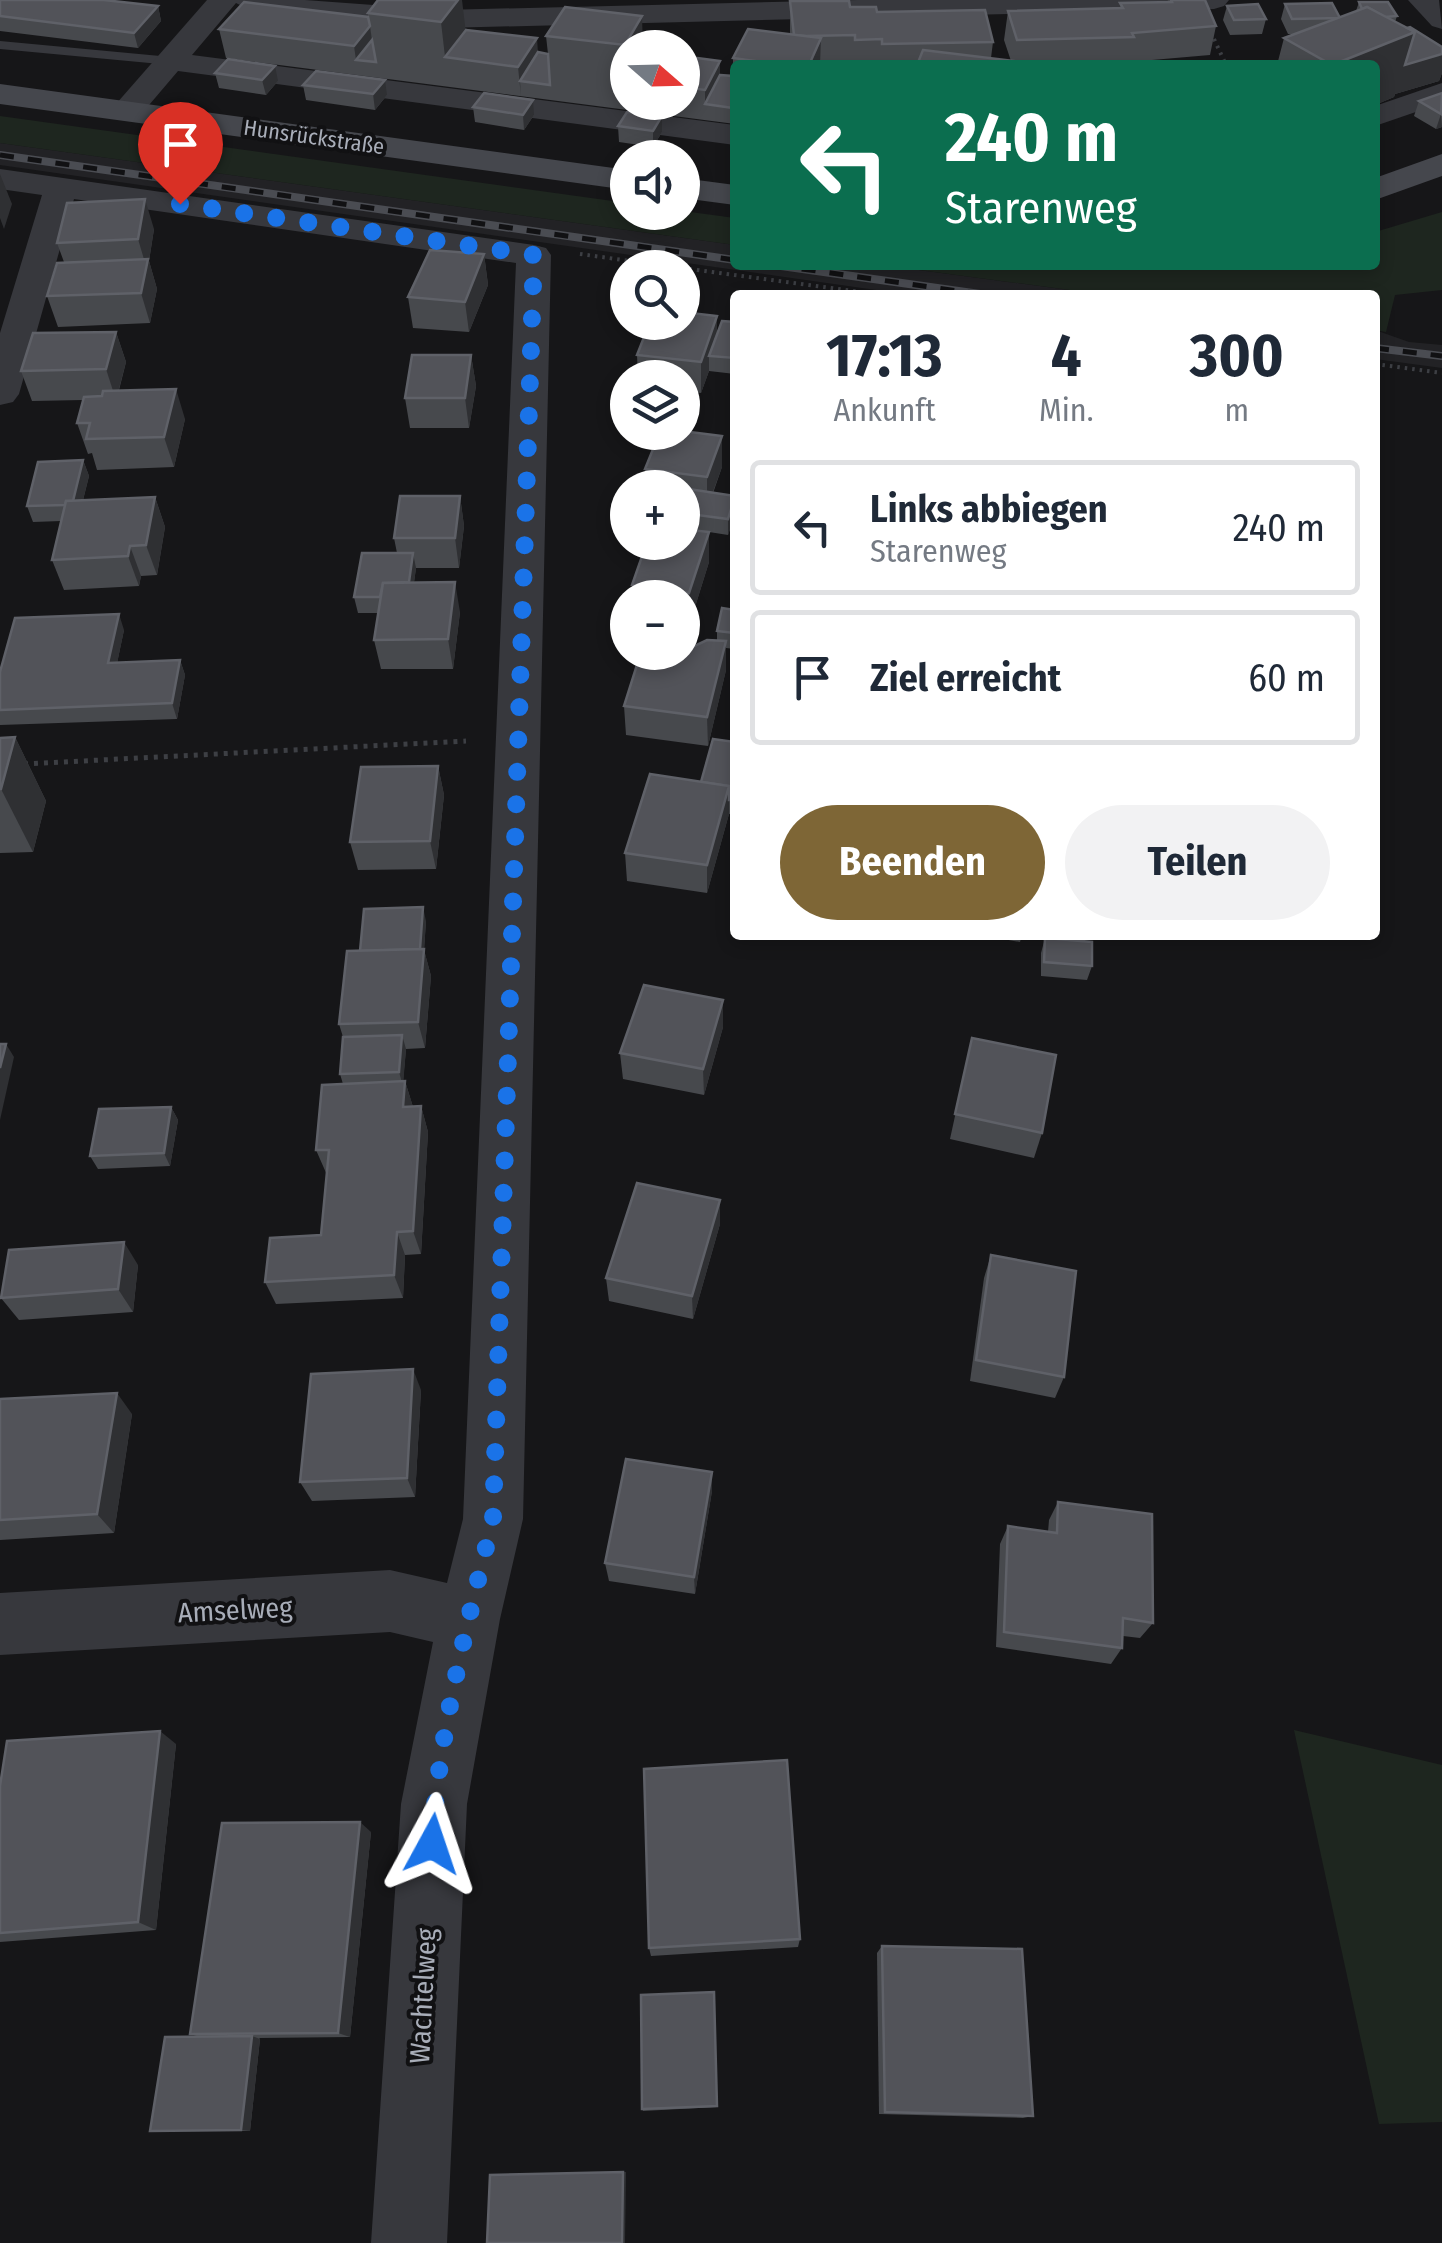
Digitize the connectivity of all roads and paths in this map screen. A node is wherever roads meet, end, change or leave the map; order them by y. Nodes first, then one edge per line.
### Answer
1 (222, 0) edge
2 (248, 0) edge
3 (1214, 0) edge
4 (1423, 0) edge
5 (1442, 20) edge
6 (0, 45) edge
7 (170, 61) junction
8 (1442, 92) edge
9 (0, 94) edge
10 (127, 111) junction
11 (1380, 115) edge
12 (730, 134) edge
13 (1442, 164) edge
14 (0, 178) edge
15 (610, 178) edge
16 (61, 188) junction
17 (1380, 188) edge
18 (700, 190) edge
19 (730, 194) edge
20 (534, 255) junction
21 (610, 258) edge
22 (700, 270) edge
23 (847, 290) edge
24 (1380, 365) edge
25 (1442, 373) edge
26 (0, 394) edge
27 (517, 740) junction
28 (20, 764) dead end
29 (468, 1619) junction
30 (0, 1624) edge
31 (409, 2243) edge

1 - 7 street
2 - 3 street
4 - 5 street
6 - 7 lane
7 - 10 street
7 - 12 street
8 - 11 street
9 - 10 main road, Hunsrückstraße
10 - 15 main road, Hunsrückstraße
13 - 17 main road
14 - 16 street
16 - 20 street
16 - 26 street
18 - 19 main road
20 - 21 path
20 - 27 street, Wachtelweg
22 - 23 path
24 - 25 path
27 - 28 path
27 - 29 street, Wachtelweg
29 - 30 street, Amselweg
29 - 31 street, Wachtelweg

